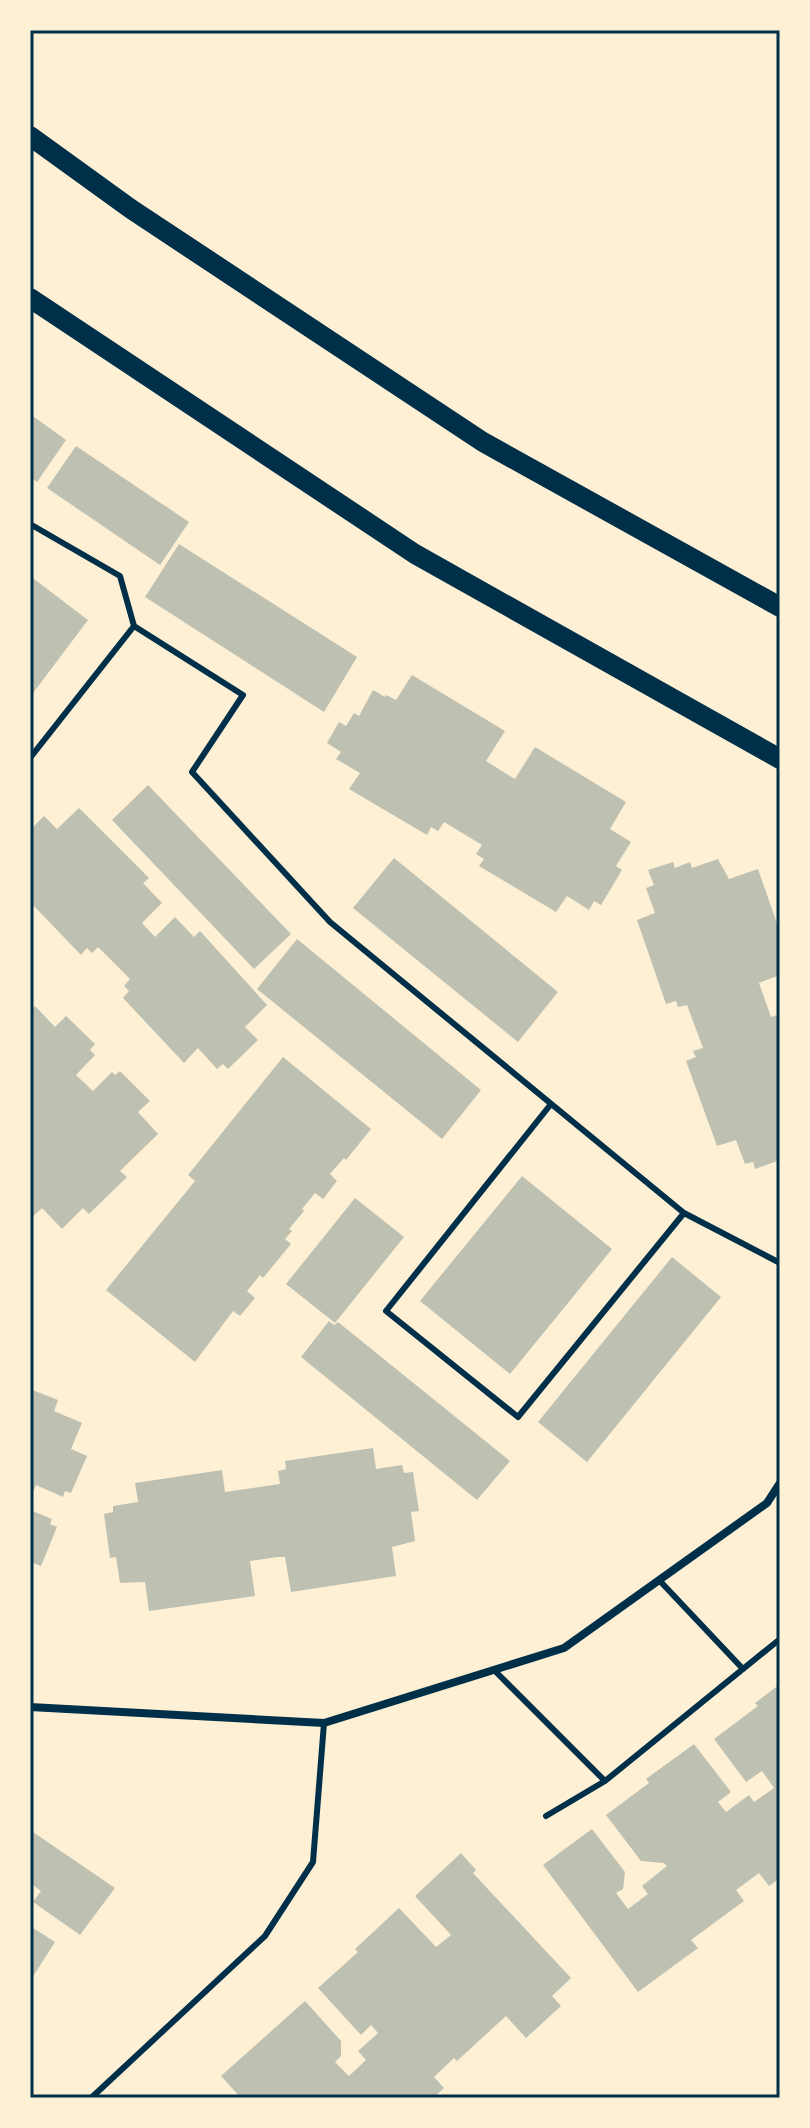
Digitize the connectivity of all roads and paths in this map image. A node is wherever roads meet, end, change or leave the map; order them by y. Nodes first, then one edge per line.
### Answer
1 (30, 136) edge
2 (30, 298) edge
3 (30, 524) edge
4 (780, 607) edge
5 (134, 626) junction
6 (30, 758) edge
7 (780, 759) edge
8 (551, 1104) junction
9 (684, 1213) junction
10 (780, 1263) edge
11 (780, 1483) edge
12 (659, 1580) junction
13 (780, 1639) edge
14 (743, 1669) junction
15 (494, 1670) junction
16 (30, 1707) edge
17 (324, 1723) junction
18 (605, 1781) junction
19 (546, 1816) dead end
20 (91, 2098) edge

1 - 4 main road
2 - 7 main road
3 - 5 lane
5 - 6 lane
5 - 8 lane
8 - 9 lane
8 - 9 lane
9 - 10 lane
11 - 12 street
12 - 14 lane
12 - 15 street
13 - 14 lane
14 - 18 lane
15 - 17 street
15 - 18 lane
16 - 17 street
17 - 20 lane
18 - 19 lane

